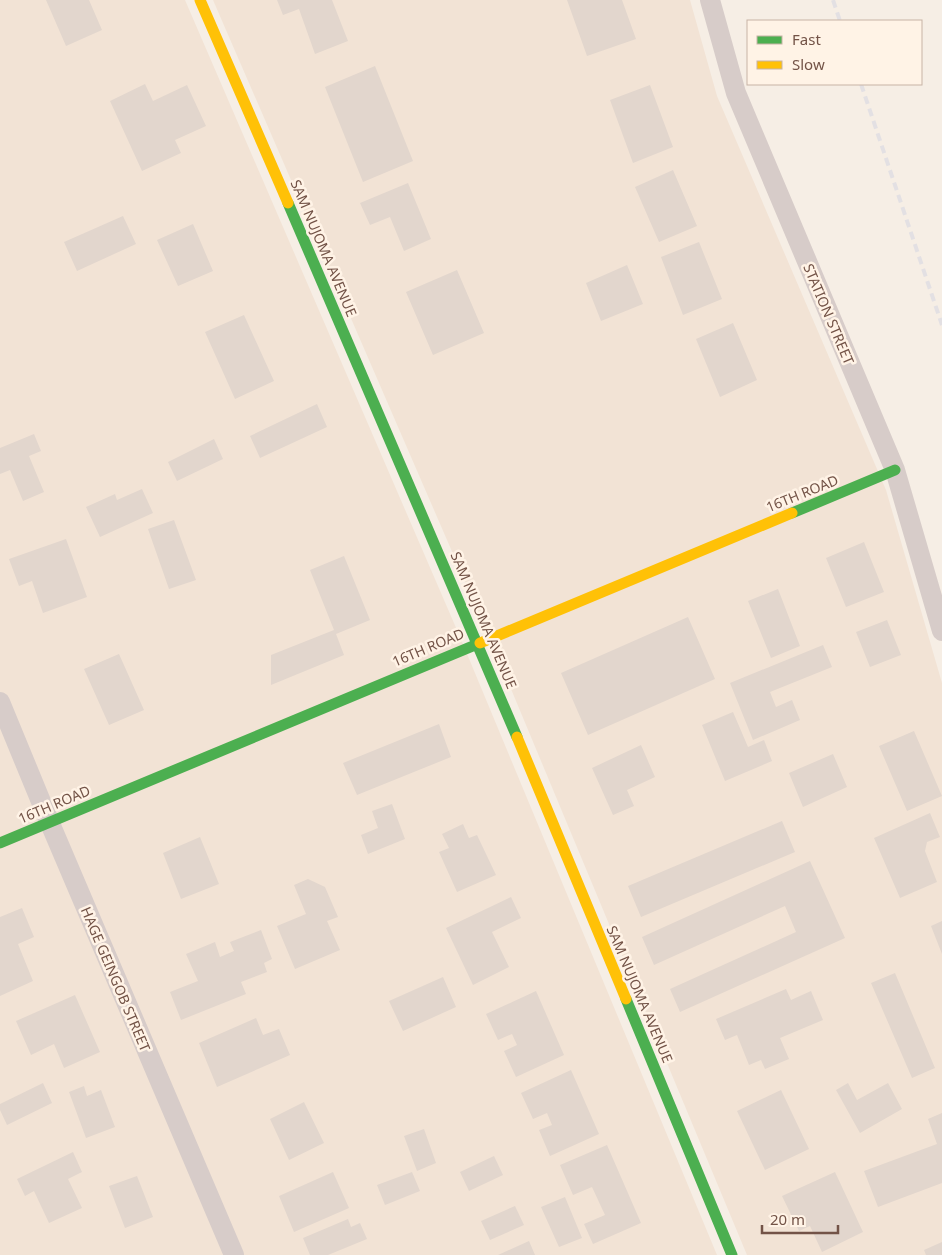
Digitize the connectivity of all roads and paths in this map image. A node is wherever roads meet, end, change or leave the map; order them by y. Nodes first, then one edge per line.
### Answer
1 (200, 0) edge
2 (710, 0) edge
3 (895, 470) junction
4 (942, 631) edge
5 (478, 643) junction
6 (0, 702) edge
7 (49, 821) junction
8 (0, 843) edge
9 (234, 1255) edge
10 (732, 1255) edge

1 - 5 main road, SAM NUJOMA AVENUE
2 - 3 street, STATION STREET
3 - 4 street, STATION STREET
3 - 5 main road, 16TH ROAD
5 - 7 main road, 16TH ROAD
5 - 10 main road, SAM NUJOMA AVENUE
6 - 7 street, HAGE GEINGOB STREET
7 - 8 main road, 16TH ROAD
7 - 9 street, HAGE GEINGOB STREET

